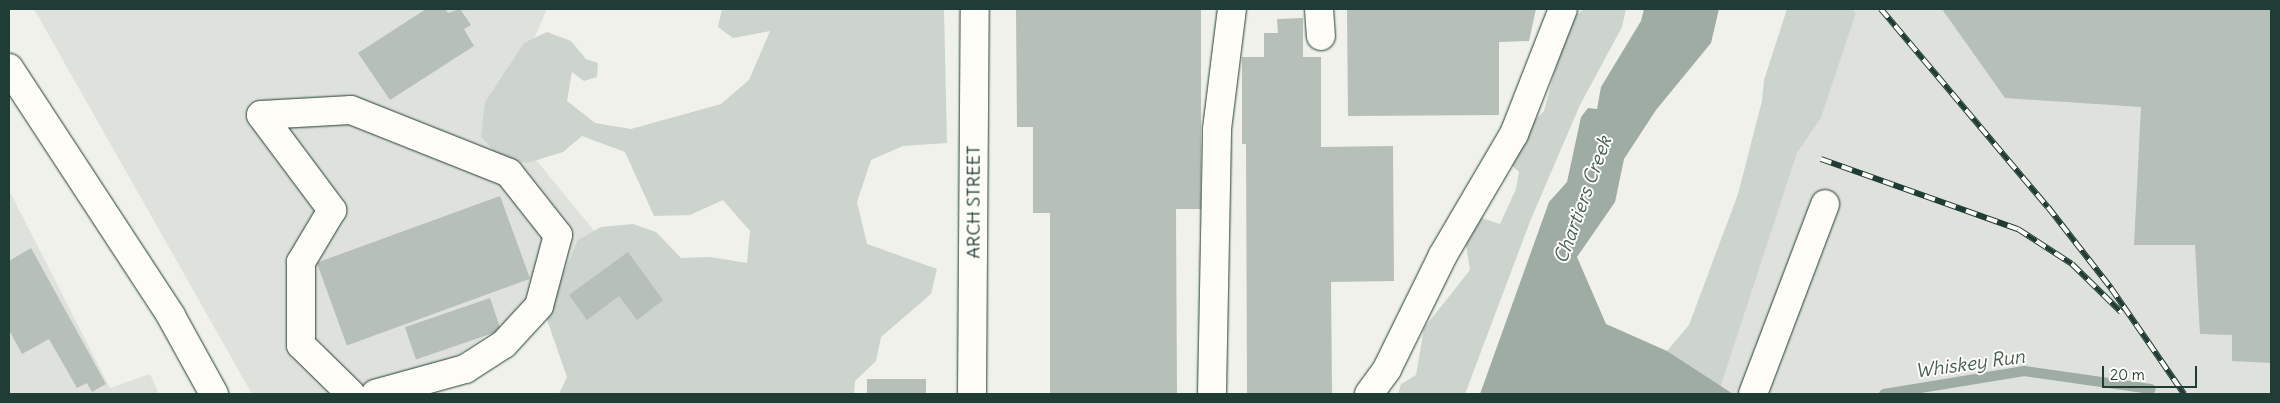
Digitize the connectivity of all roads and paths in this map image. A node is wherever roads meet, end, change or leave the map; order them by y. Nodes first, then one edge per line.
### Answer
1 (975, 9) edge
2 (1232, 9) edge
3 (1319, 9) edge
4 (1563, 9) edge
5 (1321, 36) dead end
6 (9, 68) edge
7 (1825, 204) dead end
8 (214, 394) edge
9 (351, 394) edge
10 (376, 394) edge
11 (972, 394) edge
12 (1212, 394) edge
13 (1369, 394) edge
14 (1753, 394) edge

1 - 11 street, ARCH STREET
2 - 12 street
3 - 5 street
4 - 13 street
6 - 8 street
7 - 14 street
9 - 10 street

